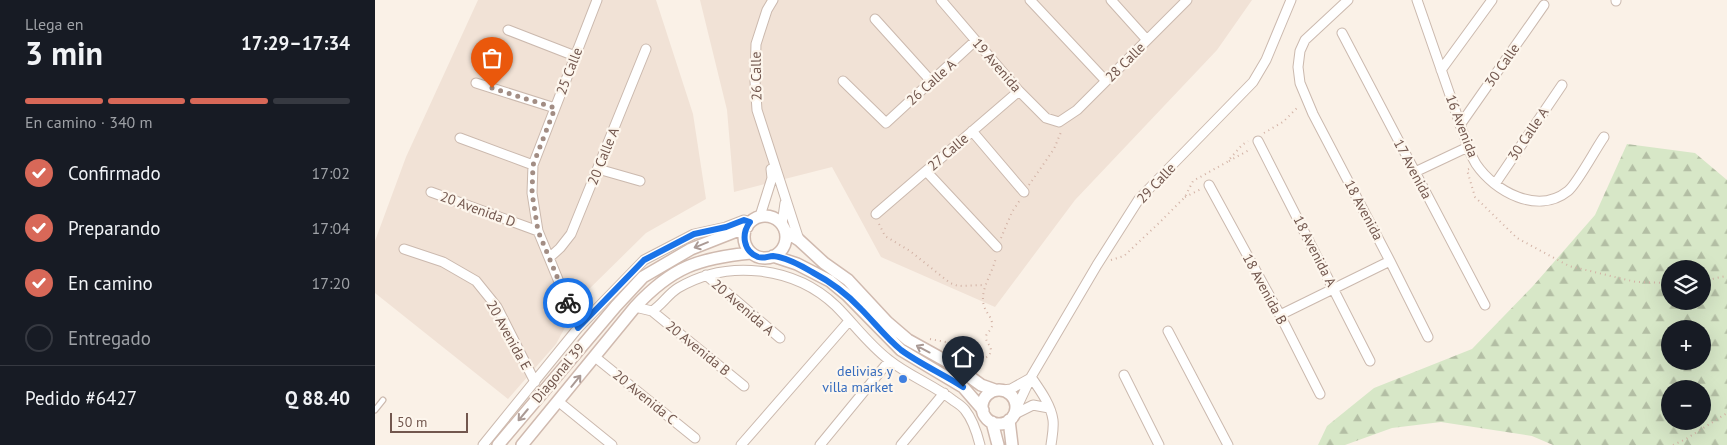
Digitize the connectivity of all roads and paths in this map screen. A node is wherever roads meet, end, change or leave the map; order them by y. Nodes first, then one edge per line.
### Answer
1 (597, 0) edge
2 (773, 0) edge
3 (941, 0) edge
4 (1030, 0) edge
5 (1111, 0) edge
6 (1187, 0) edge
7 (1291, 0) edge
8 (1348, 0) edge
9 (1417, 0) edge
10 (1492, 0) edge
11 (1544, 5) dead end
12 (875, 19) dead end
13 (508, 30) dead end
14 (1342, 33) dead end
15 (975, 40) junction
16 (1147, 40) junction
17 (646, 49) dead end
18 (575, 56) junction
19 (1441, 70) junction
20 (843, 81) dead end
21 (931, 81) junction
22 (1106, 81) junction
23 (476, 83) dead end
24 (1562, 84) dead end
25 (1019, 91) junction
26 (555, 108) junction
27 (1059, 122) junction
28 (1460, 125) junction
29 (972, 131) junction
30 (1603, 136) dead end
31 (460, 138) dead end
32 (1259, 143) joint
33 (1468, 147) junction
34 (770, 154) junction
35 (1227, 162) dead end
36 (533, 165) junction
37 (598, 168) junction
38 (1467, 170) dead end
39 (926, 171) junction
40 (1415, 172) junction
41 (640, 181) dead end
42 (1209, 184) joint
43 (1495, 184) junction
44 (431, 192) dead end
45 (1024, 192) junction
46 (1185, 197) dead end
47 (785, 200) junction
48 (876, 214) joint
49 (752, 222) junction
50 (784, 228) junction
51 (538, 231) junction
52 (799, 240) junction
53 (997, 247) junction
54 (404, 249) dead end
55 (751, 253) junction
56 (773, 256) junction
57 (550, 257) junction
58 (1390, 261) junction
59 (706, 275) junction
60 (1727, 277) edge
61 (1711, 279) edge
62 (1661, 283) edge
63 (985, 285) junction
64 (1334, 289) junction
65 (1485, 305) dead end
66 (635, 307) junction
67 (652, 311) junction
68 (1280, 315) junction
69 (849, 321) junction
70 (578, 328) junction
71 (1168, 331) dead end
72 (1428, 337) dead end
73 (780, 338) dead end
74 (926, 340) dead end
75 (595, 357) junction
76 (889, 361) junction
77 (1370, 361) dead end
78 (1124, 375) dead end
79 (1031, 377) junction
80 (535, 382) junction
81 (743, 386) dead end
82 (999, 390) junction
83 (944, 393) junction
84 (1320, 394) dead end
85 (383, 400) dead end
86 (559, 402) junction
87 (1049, 408) junction
88 (375, 410) edge
89 (983, 410) junction
90 (1727, 413) edge
91 (1013, 415) junction
92 (992, 422) junction
93 (695, 438) dead end
94 (483, 445) edge
95 (498, 445) edge
96 (522, 445) edge
97 (612, 445) edge
98 (741, 445) edge
99 (820, 445) edge
100 (901, 445) edge
101 (980, 445) edge
102 (998, 445) edge
103 (1012, 445) edge
104 (1051, 445) edge
105 (1159, 445) edge
106 (1228, 445) edge
107 (1673, 445) edge

1 - 18 street, 25 Calle
2 - 34 street, 26 Calle
3 - 15 street, 19 Avenida
4 - 22 street
5 - 16 street
6 - 16 street, 28 Calle
7 - 79 street, 29 Calle
8 - 58 street, 18 Avenida
9 - 19 street, 16 Avenida
10 - 19 street
11 - 28 street, 30 Calle
12 - 21 street
13 - 18 street
14 - 40 street, 17 Avenida
15 - 21 street, 26 Calle A
15 - 25 street, 19 Avenida
16 - 22 street, 28 Calle
17 - 37 street, 20 Calle A
18 - 26 street, 25 Calle
19 - 28 street, 16 Avenida
20 - 21 street, 26 Calle A
22 - 27 street, 28 Calle
23 - 26 street
24 - 43 street, 30 Calle A
25 - 27 street, 19 Avenida
25 - 29 street, 27 Calle
26 - 36 street, 25 Calle
27 - 45 path
28 - 33 street, 16 Avenida
29 - 39 street, 27 Calle
29 - 45 street
30 - 43 street, 16 Avenida
31 - 36 street
32 - 35 path
32 - 64 street, 18 Avenida A
33 - 40 street
33 - 43 street, 16 Avenida
34 - 47 street, 26 Calle
34 - 49 street, 26 Calle
36 - 51 street, 25 Calle
37 - 41 street
37 - 57 street, 20 Calle A
38 - 62 path
39 - 48 street, 27 Calle
39 - 53 street
40 - 65 street, 17 Avenida
42 - 46 path
42 - 68 street, 18 Avenida B
44 - 51 street, 20 Avenida D
45 - 53 path
47 - 50 street, 26 Calle
47 - 52 street, 26 Calle
48 - 63 path
49 - 50 street
49 - 55 street
49 - 70 street
49 -> 95 street, Diagonal 39
50 - 52 street
50 - 56 street
51 - 57 street
82 -> 52 street
53 - 63 path
54 - 80 street, 20 Avenida E
55 - 56 street
55 - 66 street, Diagonal 39
56 - 89 street
57 - 70 street
58 - 64 street
58 - 72 street, 18 Avenida
59 - 67 street
59 - 69 street
59 - 73 street, 20 Avenida A
60 - 61 path
63 - 74 path
64 - 68 street
64 - 77 street, 18 Avenida A
66 - 67 street
66 - 75 street, Diagonal 39
67 - 81 street, 20 Avenida B
68 - 84 street, 18 Avenida B
69 - 76 street
69 - 98 street
70 - 80 street
71 - 106 street
86 -> 75 street, Diagonal 39
75 - 93 street, 20 Avenida C
76 - 83 street
76 - 99 street
78 - 105 street
79 - 82 street
79 - 87 street
79 - 91 street, 29 Calle
80 - 94 street
82 - 89 street
82 - 91 street
83 - 100 street
83 - 101 street
85 - 88 lane
86 - 96 street, Diagonal 39
86 - 97 street
87 - 91 street
87 - 104 street
89 - 92 street
90 - 107 path
91 - 92 street
91 - 103 street
92 - 102 street

